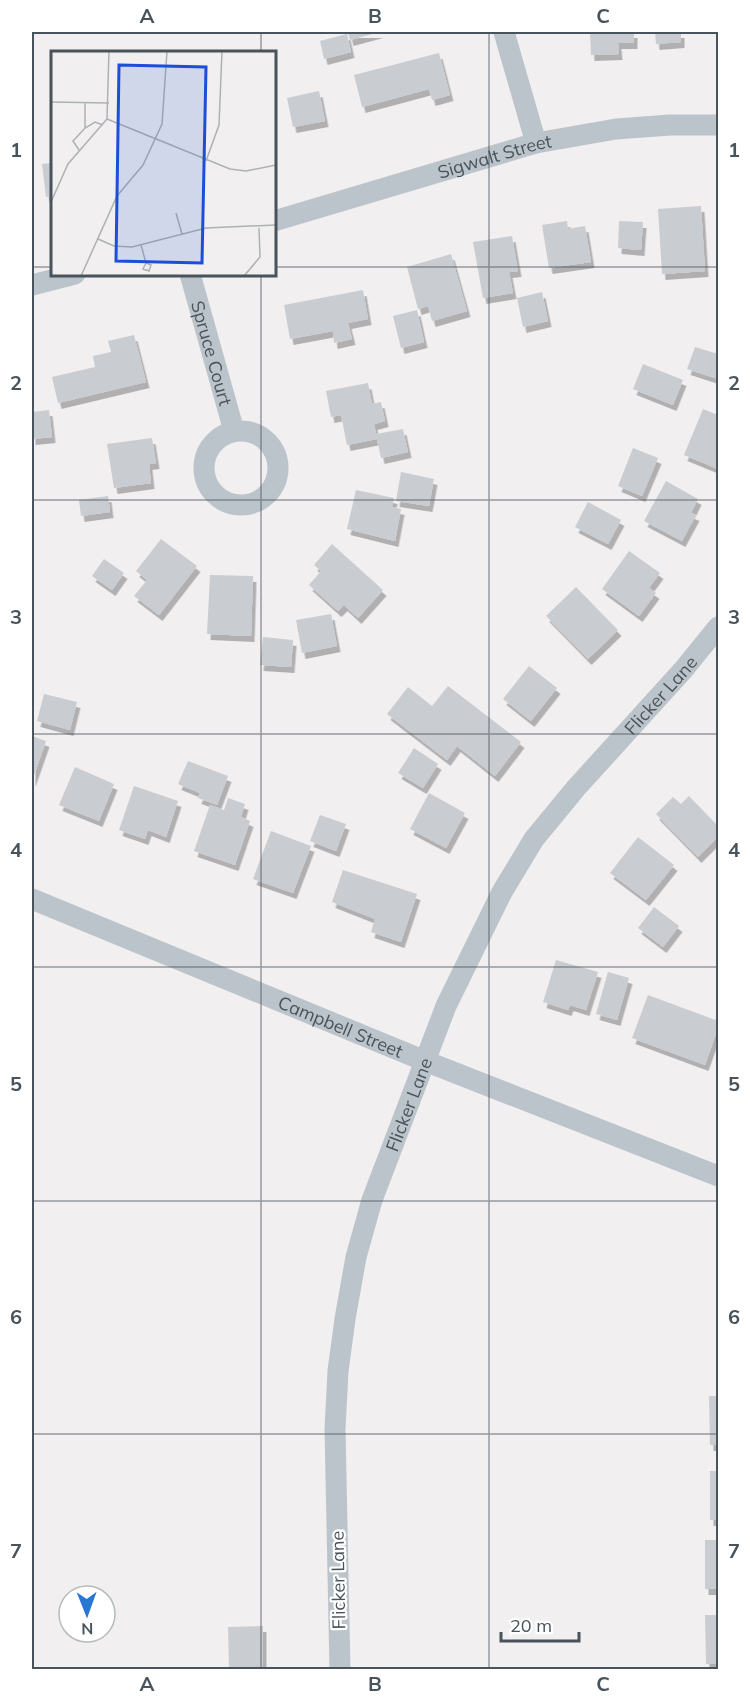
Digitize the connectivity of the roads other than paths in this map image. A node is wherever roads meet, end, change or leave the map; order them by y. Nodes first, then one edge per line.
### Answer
1 (504, 32) edge
2 (718, 125) edge
3 (536, 143) junction
4 (276, 220) edge
5 (67, 276) edge
6 (191, 276) edge
7 (32, 285) edge
8 (234, 431) dead end
9 (718, 627) edge
10 (32, 899) edge
11 (425, 1061) junction
12 (718, 1176) edge
13 (339, 1670) edge

1 - 3 street
2 - 3 street, Sigwalt Street
3 - 4 street, Sigwalt Street
5 - 7 street
6 - 8 street, Spruce Court
9 - 11 street, Flicker Lane
10 - 11 street, Campbell Street
11 - 12 street, Campbell Street
11 - 13 street, Flicker Lane

